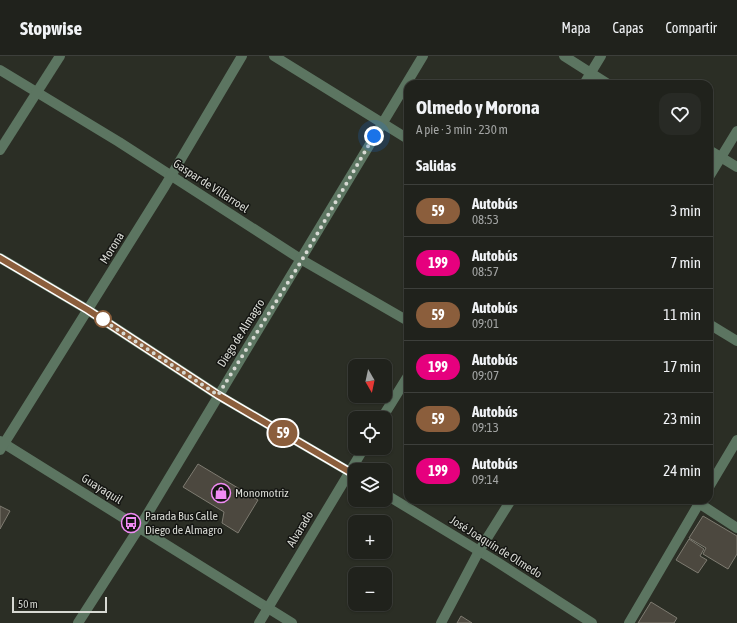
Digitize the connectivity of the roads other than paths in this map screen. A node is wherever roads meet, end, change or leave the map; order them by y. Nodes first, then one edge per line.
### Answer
1 (60, 56) edge
2 (242, 56) edge
3 (274, 56) edge
4 (423, 56) edge
5 (564, 56) edge
6 (601, 56) edge
7 (0, 70) edge
8 (590, 73) junction
9 (408, 80) edge
10 (586, 80) edge
11 (601, 80) edge
12 (404, 87) edge
13 (37, 93) junction
14 (382, 123) junction
15 (737, 131) edge
16 (404, 137) edge
17 (0, 150) edge
18 (713, 152) edge
19 (721, 157) junction
20 (737, 167) edge
21 (713, 170) edge
22 (171, 176) junction
23 (0, 258) edge
24 (302, 260) junction
25 (88, 310) junction
26 (404, 319) edge
27 (713, 326) edge
28 (737, 341) edge
29 (404, 382) edge
30 (218, 395) junction
31 (386, 411) edge
32 (737, 440) edge
33 (1, 445) edge
34 (348, 472) edge
35 (348, 480) edge
36 (713, 480) edge
37 (392, 498) edge
38 (508, 504) edge
39 (696, 504) edge
40 (702, 504) edge
41 (139, 528) junction
42 (737, 528) edge
43 (479, 551) junction
44 (268, 608) junction
45 (78, 623) edge
46 (259, 623) edge
47 (292, 623) edge
48 (441, 623) edge
49 (592, 623) edge
50 (630, 623) edge

1 - 13 street
2 - 22 street, Morona
3 - 14 street
4 - 9 street, Diego de Almagro
5 - 8 street
6 - 8 street
7 - 13 street, Gaspar de Villarroel
8 - 10 street
8 - 11 street
12 - 14 street, Diego de Almagro
13 - 17 street
13 - 22 street, Gaspar de Villarroel
14 - 16 street
14 - 24 street, Diego de Almagro
15 - 19 street
18 - 19 street
19 - 20 street
19 - 21 street
22 - 24 street, Gaspar de Villarroel
22 - 25 street, Morona
23 - 25 street
24 - 26 street, Gaspar de Villarroel
24 - 30 street, Diego de Almagro
25 - 30 street
25 - 33 street, Morona
27 - 28 street
29 - 31 street
30 - 34 street
30 - 41 street, Diego de Almagro
32 - 36 street
33 - 41 street, Guayaquil
35 - 44 street, Alvarado
37 - 43 street, José Joaquín de Olmedo
38 - 43 street
39 - 50 street
40 - 42 street
41 - 44 street, Guayaquil
41 - 45 street, Diego de Almagro
43 - 48 street
43 - 49 street, José Joaquín de Olmedo
44 - 46 street, Alvarado
44 - 47 street, Guayaquil

